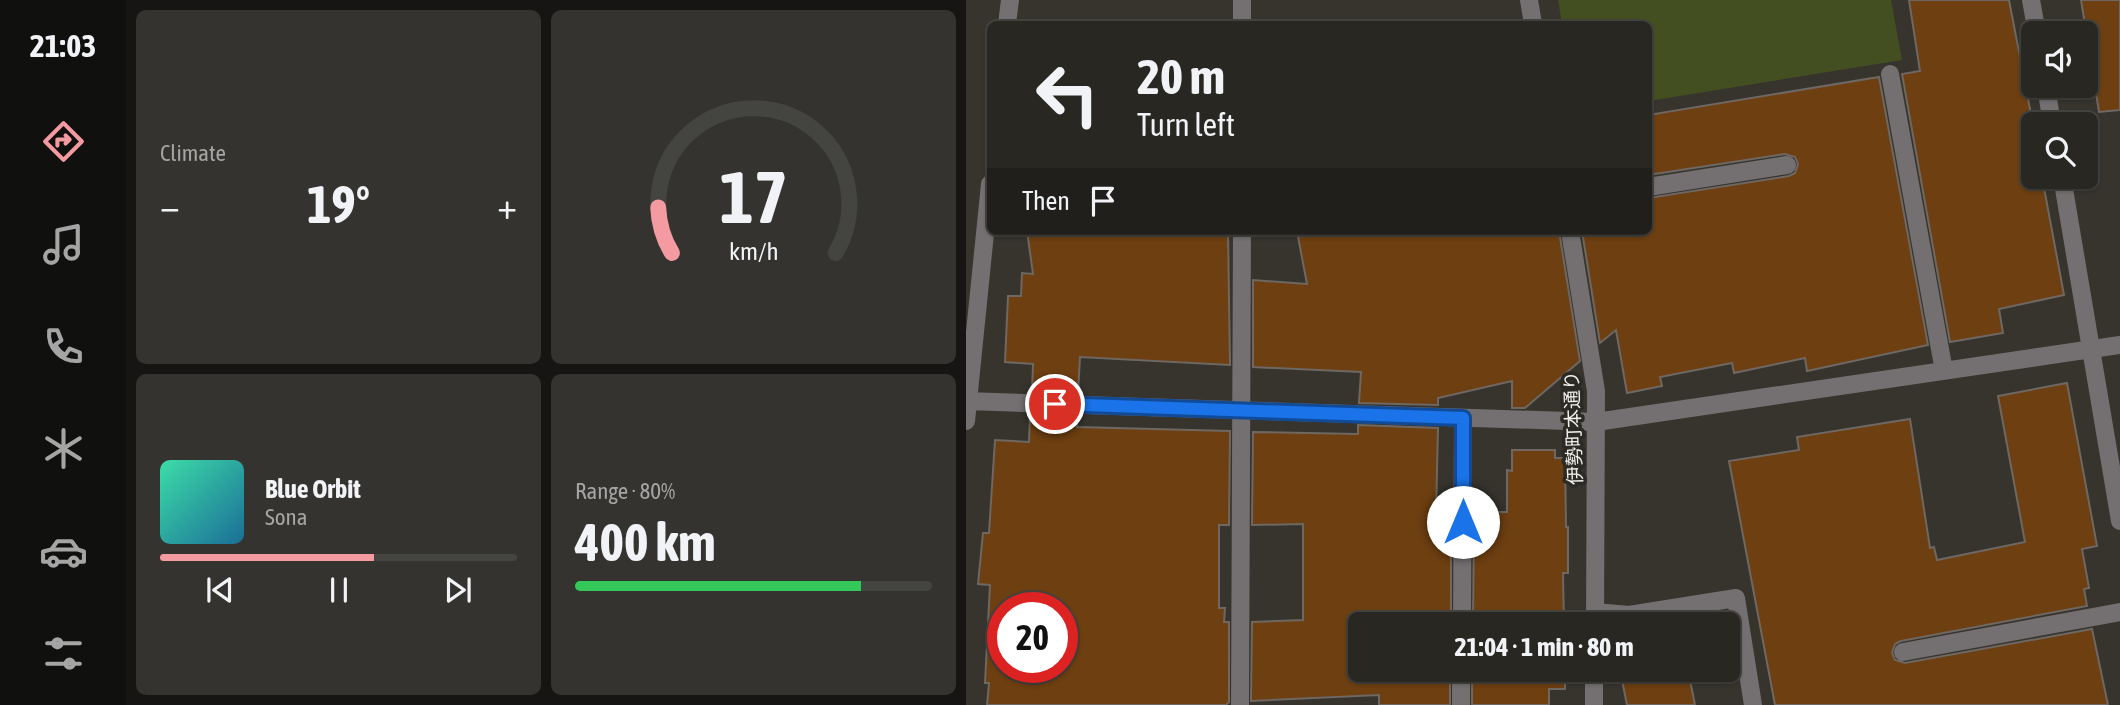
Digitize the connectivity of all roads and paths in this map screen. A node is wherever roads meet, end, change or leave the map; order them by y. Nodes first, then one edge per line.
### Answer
1 (1010, 0) edge
2 (1242, 0) edge
3 (1529, 0) edge
4 (2031, 0) edge
5 (1007, 21) edge
6 (1242, 21) edge
7 (1532, 21) edge
8 (2035, 21) edge
9 (1890, 74) dead end
10 (1787, 164) dead end
11 (1652, 186) edge
12 (2064, 189) edge
13 (987, 212) edge
14 (1242, 235) edge
15 (1571, 235) edge
16 (2120, 345) edge
17 (2091, 349) junction
18 (1944, 371) junction
19 (967, 401) edge
20 (1242, 410) junction
21 (1463, 418) junction
22 (966, 421) edge
23 (1596, 422) junction
24 (2120, 521) edge
25 (1462, 612) edge
26 (1595, 612) edge
27 (1648, 612) edge
28 (1738, 612) edge
29 (2120, 612) edge
30 (1740, 622) edge
31 (1903, 652) dead end
32 (1461, 682) edge
33 (1594, 682) edge
34 (1240, 705) edge
35 (1461, 705) edge
36 (1594, 705) edge
37 (1754, 705) edge

1 - 5 street
2 - 6 street
3 - 7 street
4 - 8 street
9 - 18 street
10 - 11 street
12 - 17 street
13 - 19 street
14 - 20 street
15 - 23 street, 伊勢町本通り
16 - 17 street
17 - 18 street
17 - 24 street
18 - 23 street
19 - 20 street
19 - 22 street
20 - 21 street
20 - 34 street
21 - 23 street
21 - 25 street
23 - 26 street, 伊勢町本通り
27 - 28 street
29 - 31 street
30 - 37 street
32 - 35 street
33 - 36 street

